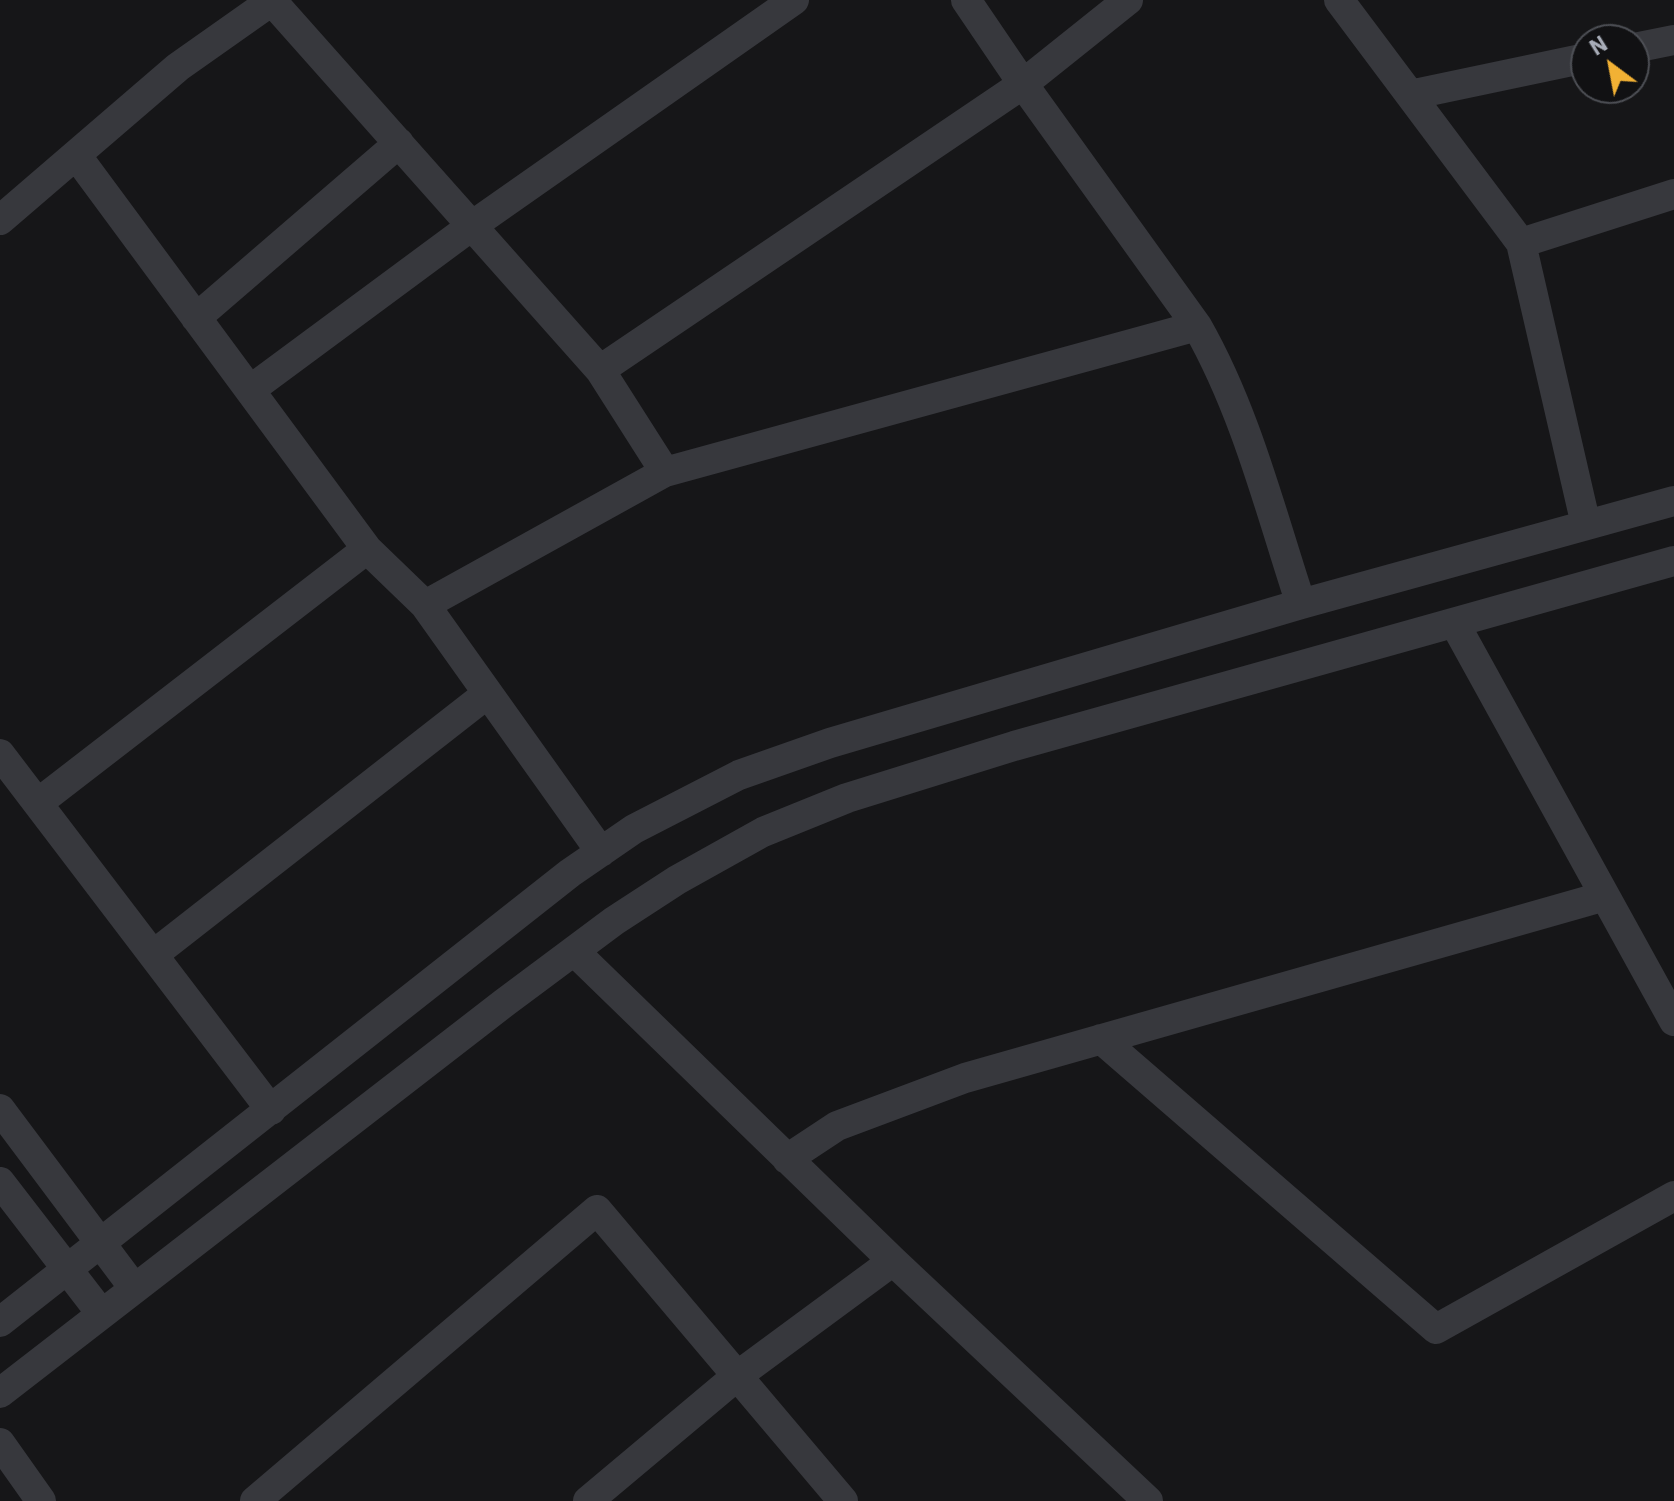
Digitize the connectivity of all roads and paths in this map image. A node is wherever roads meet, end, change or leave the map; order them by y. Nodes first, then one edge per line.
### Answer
1 (273, 0) edge
2 (794, 0) edge
3 (966, 0) edge
4 (1128, 0) edge
5 (1339, 0) edge
6 (1674, 40) edge
7 (1650, 45) edge
8 (1570, 61) edge
9 (1023, 84) junction
10 (1410, 95) junction
11 (399, 143) junction
12 (76, 155) junction
13 (1674, 194) edge
14 (0, 220) edge
15 (473, 225) junction
16 (1521, 243) junction
17 (196, 318) junction
18 (1197, 326) junction
19 (600, 370) junction
20 (250, 390) junction
21 (665, 472) junction
22 (1674, 501) edge
23 (1586, 525) junction
24 (367, 549) junction
25 (1674, 561) edge
26 (1301, 604) junction
27 (425, 605) junction
28 (1455, 624) junction
29 (487, 694) junction
30 (0, 754) edge
31 (38, 803) junction
32 (601, 852) junction
33 (1605, 896) junction
34 (574, 951) junction
35 (153, 955) junction
36 (1674, 1021) edge
37 (1101, 1039) junction
38 (0, 1109) edge
39 (271, 1110) junction
40 (787, 1159) junction
41 (0, 1182) edge
42 (1674, 1196) edge
43 (101, 1244) junction
44 (893, 1261) junction
45 (67, 1269) junction
46 (134, 1288) junction
47 (101, 1313) junction
48 (0, 1322) edge
49 (737, 1376) junction
50 (0, 1393) edge
51 (0, 1443) edge
52 (41, 1501) edge
53 (255, 1501) edge
54 (588, 1501) edge
55 (843, 1501) edge
56 (1148, 1501) edge

1 - 11 street
1 - 12 street
2 - 15 street
3 - 9 street
4 - 9 street
5 - 10 street
6 - 7 street
8 - 10 street
9 - 18 street
9 - 19 street
10 - 16 street
11 - 15 street
11 - 17 street
12 - 14 street
12 - 17 street
13 - 16 street
15 - 19 street
15 - 20 street
16 - 23 street
17 - 20 street
18 - 21 street
18 - 26 street
19 - 21 street
20 - 24 street
21 - 27 street
22 - 23 street
23 - 26 street
24 - 27 street
24 - 31 street
25 - 28 street
26 - 32 street
27 - 29 street
28 - 33 street
28 - 34 street
29 - 32 street
29 - 35 street
30 - 31 street
31 - 35 street
32 - 39 street
33 - 36 street
33 - 37 street
34 - 40 street
34 - 46 street
35 - 39 street
37 - 40 street
37 - 42 street
38 - 43 street
39 - 43 street
40 - 44 street
41 - 45 street
43 - 45 street
43 - 46 street
44 - 49 street
44 - 56 street
45 - 47 street
45 - 48 street
46 - 47 street
47 - 50 street
49 - 53 street
49 - 54 street
49 - 55 street
51 - 52 street

